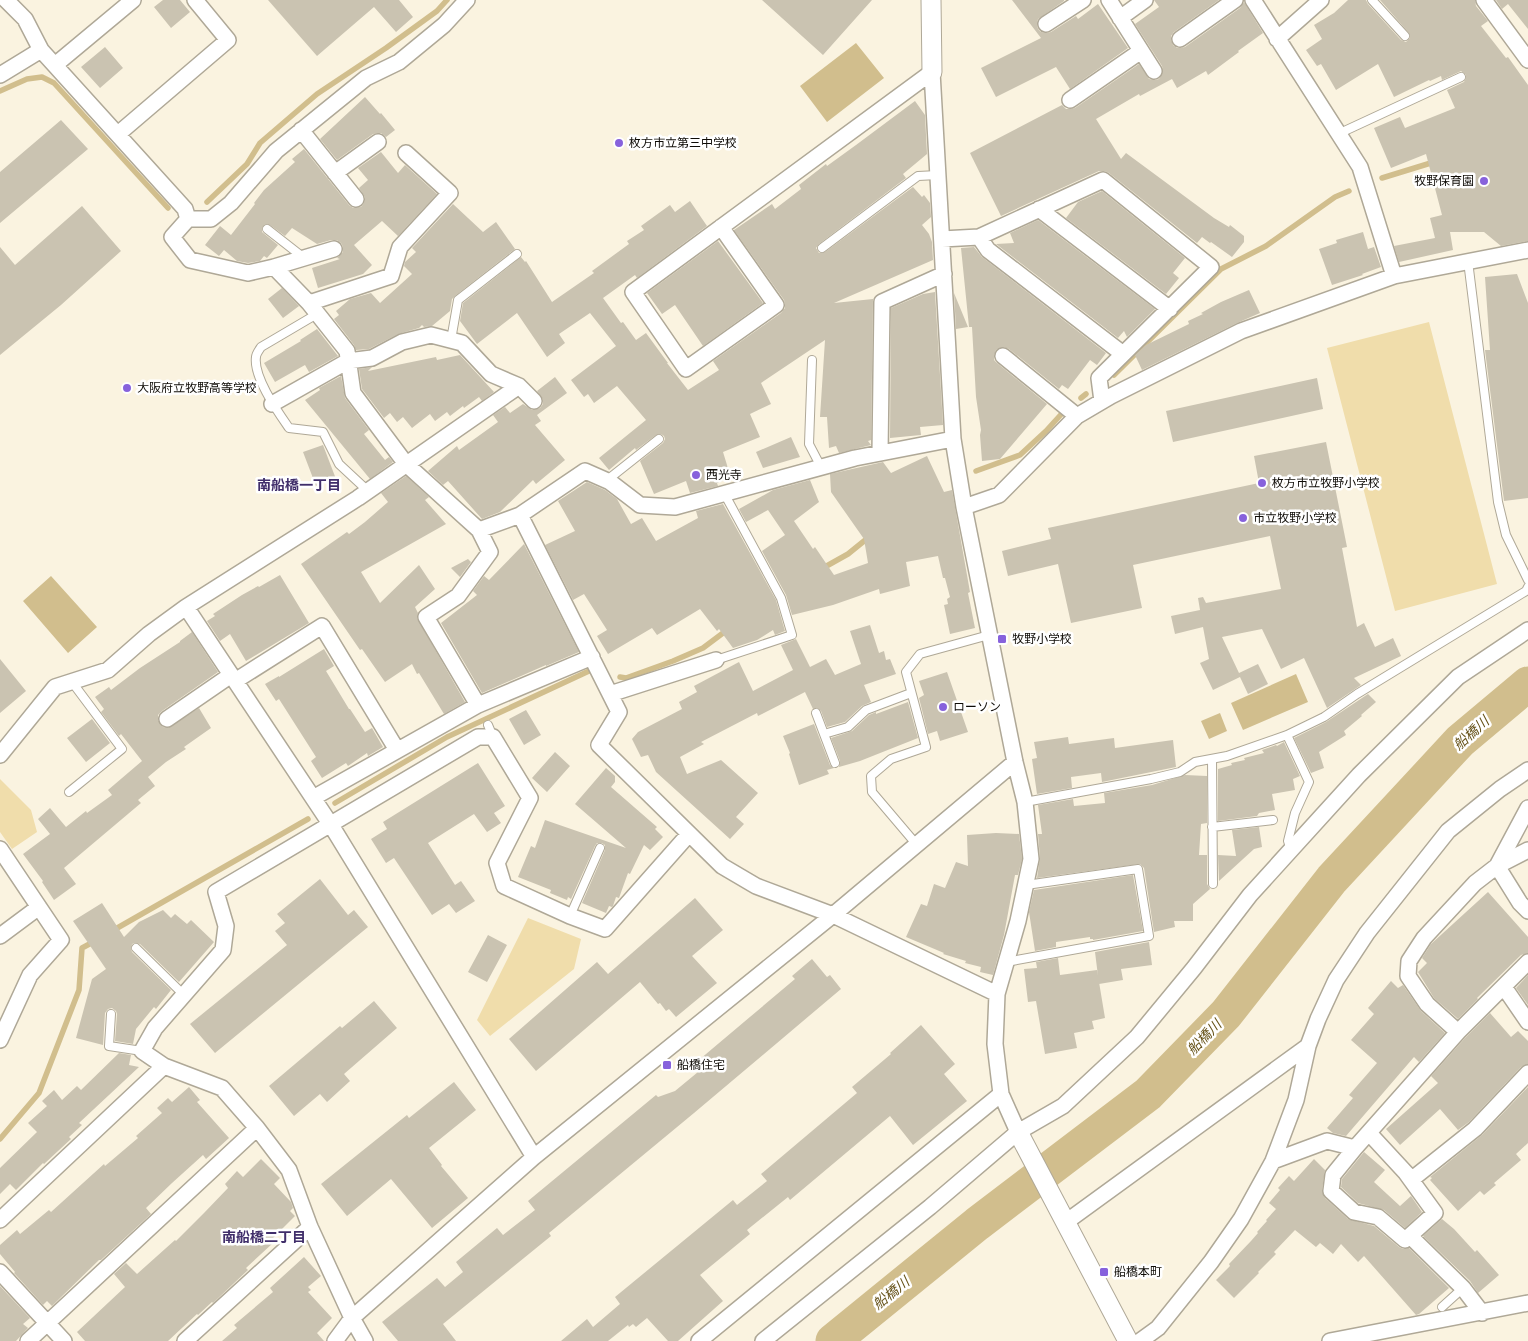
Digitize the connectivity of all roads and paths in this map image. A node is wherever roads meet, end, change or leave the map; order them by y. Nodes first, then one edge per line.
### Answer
1 (6, 0) edge
2 (133, 0) edge
3 (195, 0) edge
4 (467, 0) edge
5 (931, 0) edge
6 (1083, 0) edge
7 (1108, 0) edge
8 (1145, 0) edge
9 (1235, 0) edge
10 (1253, 0) edge
11 (1321, 0) edge
12 (1372, 0) edge
13 (1484, 0) edge
14 (1120, 18) junction
15 (1046, 24) dead end
16 (1405, 36) dead end
17 (1180, 39) dead end
18 (1277, 39) junction
19 (41, 50) junction
20 (1141, 51) junction
21 (1528, 60) edge
22 (55, 65) junction
23 (1154, 71) dead end
24 (932, 72) junction
25 (0, 75) edge
26 (1461, 77) dead end
27 (1070, 100) dead end
28 (301, 130) junction
29 (118, 134) junction
30 (1338, 134) junction
31 (378, 142) dead end
32 (406, 153) dead end
33 (335, 173) junction
34 (938, 175) junction
35 (356, 199) dead end
36 (1040, 209) junction
37 (188, 220) junction
38 (721, 227) junction
39 (267, 229) dead end
40 (980, 237) junction
41 (942, 239) junction
42 (822, 248) dead end
43 (334, 249) dead end
44 (1528, 250) edge
45 (517, 254) dead end
46 (304, 258) junction
47 (1468, 261) junction
48 (274, 268) junction
49 (944, 274) junction
50 (1394, 276) junction
51 (313, 309) junction
52 (1170, 309) junction
53 (451, 340) junction
54 (1123, 354) junction
55 (1003, 356) dead end
56 (812, 360) dead end
57 (348, 361) junction
58 (519, 386) junction
59 (534, 401) dead end
60 (1102, 401) junction
61 (272, 404) junction
62 (1077, 416) junction
63 (659, 439) dead end
64 (953, 439) junction
65 (880, 453) junction
66 (406, 464) junction
67 (821, 467) junction
68 (606, 481) junction
69 (368, 491) junction
70 (724, 493) junction
71 (964, 507) junction
72 (520, 515) junction
73 (479, 530) junction
74 (1528, 580) edge
75 (1528, 587) edge
76 (186, 607) junction
77 (1528, 630) edge
78 (989, 636) junction
79 (592, 657) junction
80 (716, 660) joint
81 (233, 678) junction
82 (72, 682) junction
83 (911, 693) junction
84 (610, 694) junction
85 (481, 710) junction
86 (816, 713) dead end
87 (167, 719) dead end
88 (824, 734) junction
89 (1287, 735) junction
90 (397, 750) junction
91 (0, 755) edge
92 (1212, 759) junction
93 (1015, 762) junction
94 (834, 763) dead end
95 (1528, 770) edge
96 (69, 792) dead end
97 (313, 798) junction
98 (1026, 802) junction
99 (1528, 808) edge
100 (1272, 820) dead end
101 (331, 825) junction
102 (1212, 827) junction
103 (689, 834) junction
104 (917, 845) junction
105 (600, 848) dead end
106 (0, 849) edge
107 (1291, 850) junction
108 (1528, 850) edge
109 (1497, 866) junction
110 (1213, 884) dead end
111 (1026, 885) junction
112 (39, 908) junction
113 (1528, 911) edge
114 (833, 915) junction
115 (570, 916) junction
116 (0, 936) edge
117 (136, 948) dead end
118 (1006, 962) junction
119 (1528, 962) edge
120 (1504, 987) junction
121 (184, 994) junction
122 (997, 994) junction
123 (111, 1014) dead end
124 (1528, 1022) edge
125 (1458, 1032) junction
126 (0, 1040) edge
127 (1308, 1046) junction
128 (142, 1051) junction
129 (164, 1066) junction
130 (1528, 1073) edge
131 (1001, 1094) junction
132 (257, 1128) junction
133 (1018, 1132) junction
134 (1369, 1133) junction
135 (1355, 1148) junction
136 (534, 1157) junction
137 (1274, 1161) junction
138 (1411, 1180) junction
139 (0, 1220) edge
140 (1066, 1222) junction
141 (310, 1227) junction
142 (1410, 1236) junction
143 (0, 1272) edge
144 (1463, 1288) junction
145 (1528, 1303) edge
146 (1442, 1307) dead end
147 (1482, 1313) junction
148 (352, 1318) junction
149 (47, 1323) junction
150 (28, 1341) edge
151 (64, 1341) edge
152 (185, 1341) edge
153 (335, 1341) edge
154 (365, 1341) edge
155 (699, 1341) edge
156 (763, 1341) edge
157 (1128, 1341) edge
158 (1140, 1341) edge
159 (1330, 1341) edge

1 - 19 street
2 - 22 street
3 - 29 street
4 - 28 street
5 - 24 street
6 - 15 street
7 - 14 street
8 - 14 street
9 - 17 street
10 - 18 street
11 - 18 street
12 - 16 lane
13 - 21 street
14 - 20 street
18 - 30 street
19 - 22 street
19 - 25 street
20 - 23 street
20 - 27 street
22 - 29 street
24 - 34 street
24 - 38 street
26 - 30 lane
28 - 33 street
28 - 37 street
29 - 37 street
30 - 50 street
31 - 33 street
32 - 51 street
33 - 35 street
34 - 41 street
34 - 42 lane
36 - 40 street
36 - 52 street
36 - 52 street
37 - 48 street
38 - 38 street
39 - 46 lane
40 - 41 street
40 - 54 street
41 - 49 street
43 - 46 street
44 - 47 street
45 - 53 lane
46 - 48 street
47 - 50 street
47 - 74 lane
48 - 51 street
49 - 64 street
49 - 65 street
50 - 60 street
51 - 57 street
51 - 61 lane
52 - 54 street
53 - 57 street
53 - 58 street
54 - 60 street
55 - 62 street
56 - 67 lane
57 - 61 street
57 - 66 street
58 - 59 street
58 - 66 street
60 - 62 street
61 - 69 lane
62 - 71 street
63 - 68 lane
64 - 65 street
64 - 71 street
65 - 67 street
66 - 69 street
66 - 73 street
67 - 70 street
68 - 70 street
68 - 72 street
69 - 76 street
70 - 80 lane
71 - 78 street
72 - 73 street
72 - 79 street
73 - 85 street
75 - 89 lane
76 - 81 street
76 - 82 street
77 - 107 street
78 - 83 lane
78 - 93 street
79 - 84 street
79 - 85 street
80 - 84 street
81 - 87 street
81 - 90 street
81 - 97 street
82 - 91 street
82 - 96 lane
83 - 88 lane
83 - 104 lane
84 - 103 street
85 - 90 street
86 - 88 lane
88 - 94 lane
89 - 92 lane
89 - 107 lane
90 - 97 street
92 - 98 lane
92 - 102 lane
93 - 98 street
93 - 104 street
95 - 127 street
97 - 101 street
98 - 111 street
99 - 109 street
100 - 102 lane
101 - 115 street
101 - 121 street
101 - 136 street
102 - 110 lane
103 - 114 street
103 - 115 street
104 - 114 street
105 - 115 lane
106 - 112 street
107 - 133 street
108 - 109 street
109 - 113 street
109 - 125 street
111 - 118 street
111 - 118 lane
112 - 116 street
112 - 126 street
114 - 122 street
114 - 136 street
117 - 121 lane
118 - 122 street
119 - 120 street
120 - 124 street
120 - 125 street
121 - 128 street
122 - 131 street
123 - 128 lane
125 - 134 street
127 - 137 street
127 - 140 street
128 - 129 street
129 - 132 street
129 - 139 street
130 - 138 street
131 - 133 street
131 - 155 street
132 - 141 street
132 - 149 street
133 - 140 street
133 - 156 street
134 - 135 street
134 - 138 street
135 - 137 street
135 - 142 street
136 - 148 street
137 - 158 street
138 - 142 street
140 - 157 street
141 - 148 street
141 - 152 street
142 - 144 street
143 - 149 street
144 - 146 lane
144 - 147 street
145 - 147 street
147 - 159 street
148 - 153 street
148 - 154 street
149 - 150 street
149 - 151 street

